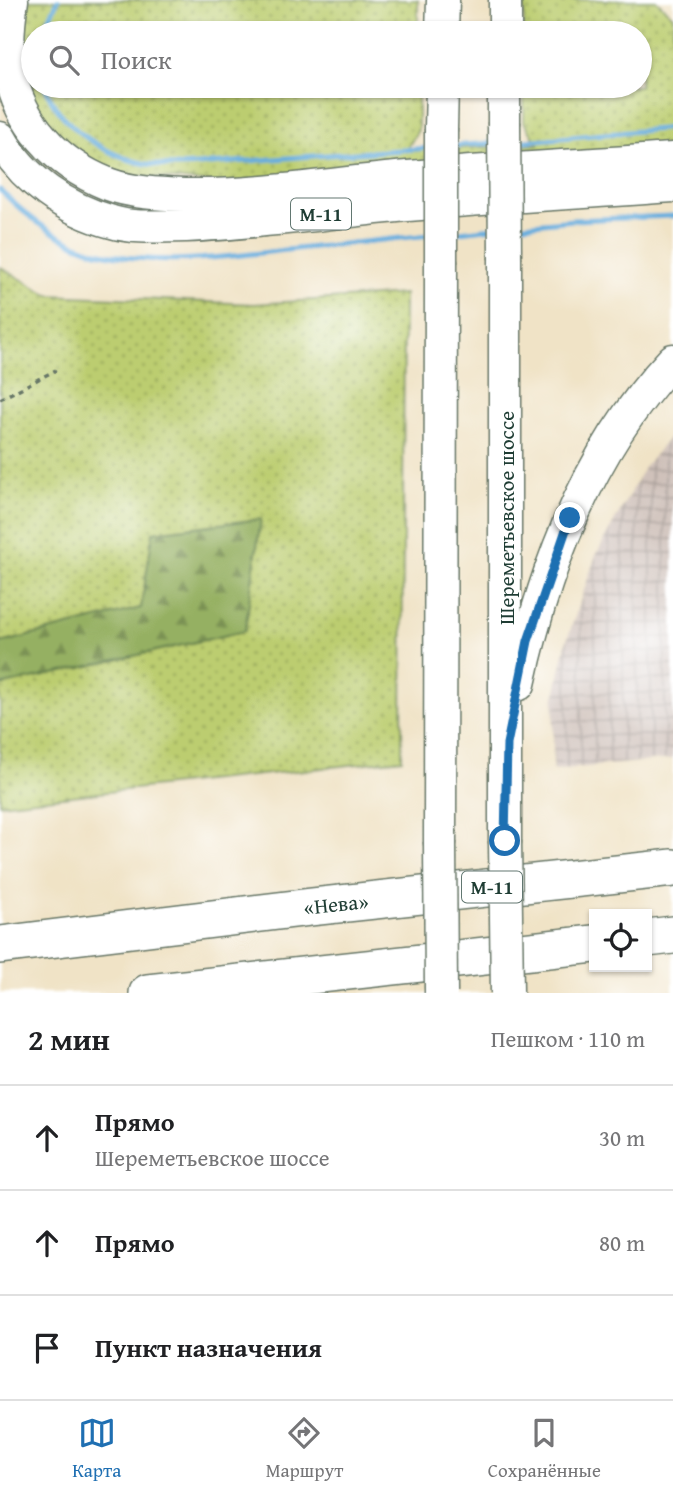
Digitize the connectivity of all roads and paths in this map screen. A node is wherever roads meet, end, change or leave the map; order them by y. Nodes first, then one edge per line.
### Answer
1 (12, 0) edge
2 (505, 0) edge
3 (505, 21) edge
4 (442, 98) edge
5 (504, 98) edge
6 (0, 138) edge
7 (673, 159) edge
8 (673, 186) edge
9 (673, 359) edge
10 (56, 370) dead end
11 (0, 399) edge
12 (507, 744) junction
13 (673, 868) edge
14 (673, 935) edge
15 (652, 937) edge
16 (0, 945) edge
17 (589, 945) edge
18 (148, 993) edge
19 (440, 993) edge
20 (507, 993) edge

1 - 7 main road, М-11
2 - 3 main road
4 - 19 main road, bridge
5 - 12 main road, Шереметьевское шоссе, bridge
6 - 8 main road, М-11
9 - 12 main road
10 - 11 path
12 - 20 main road, Шереметьевское шоссе, bridge
13 - 16 highway, «Нева» / М-11
14 - 15 highway
17 - 18 highway

